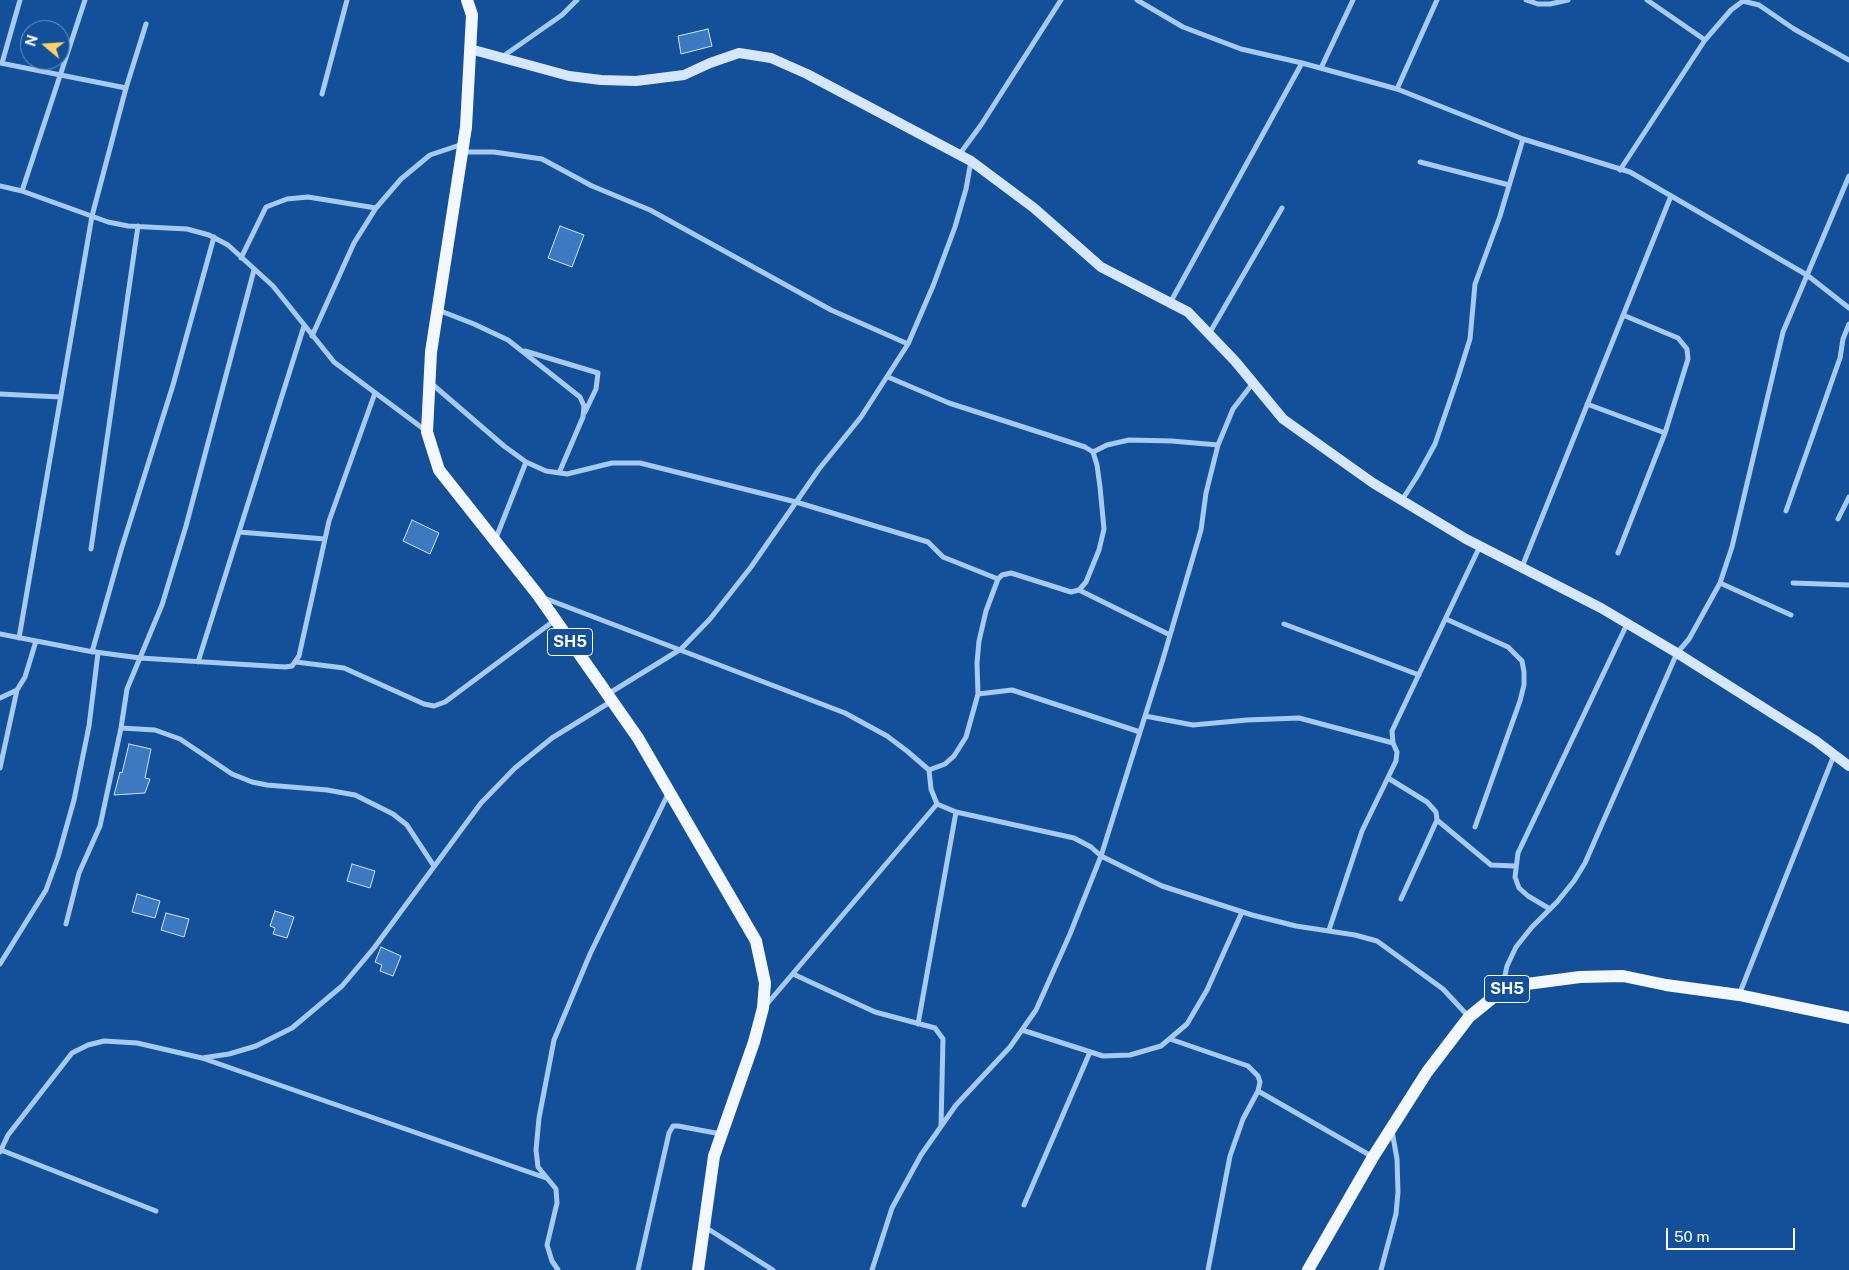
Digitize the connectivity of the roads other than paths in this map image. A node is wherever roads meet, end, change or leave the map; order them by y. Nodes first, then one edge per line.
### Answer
1 (20, 0) edge
2 (85, 0) edge
3 (347, 0) edge
4 (467, 0) edge
5 (577, 0) edge
6 (1061, 0) edge
7 (1137, 0) edge
8 (1353, 0) edge
9 (1437, 0) edge
10 (1526, 0) edge
11 (1568, 0) edge
12 (1647, 0) edge
13 (146, 24) dead end
14 (1705, 40) junction
15 (470, 49) junction
16 (499, 58) junction
17 (1849, 60) edge
18 (1, 63) edge
19 (1302, 63) junction
20 (1321, 68) junction
21 (61, 75) junction
22 (126, 88) junction
23 (1397, 89) junction
24 (322, 94) dead end
25 (1523, 139) junction
26 (462, 148) junction
27 (959, 155) junction
28 (971, 161) junction
29 (1420, 162) dead end
30 (1620, 170) junction
31 (1849, 176) edge
32 (1509, 185) junction
33 (0, 186) edge
34 (22, 191) junction
35 (1671, 196) junction
36 (376, 208) junction
37 (1282, 208) dead end
38 (92, 216) junction
39 (138, 226) junction
40 (214, 237) junction
41 (241, 258) junction
42 (254, 270) junction
43 (1807, 275) junction
44 (1170, 303) junction
45 (1849, 308) edge
46 (437, 310) junction
47 (1623, 315) junction
48 (1849, 324) edge
49 (304, 326) junction
50 (1209, 334) junction
51 (312, 336) junction
52 (908, 344) junction
53 (522, 350) junction
54 (888, 377) junction
55 (429, 382) junction
56 (1252, 382) junction
57 (375, 393) junction
58 (0, 394) edge
59 (60, 397) junction
60 (1587, 404) junction
61 (583, 417) junction
62 (427, 432) junction
63 (1665, 433) junction
64 (1218, 445) junction
65 (1093, 452) junction
66 (526, 462) junction
67 (559, 473) junction
68 (1849, 498) edge
69 (1402, 500) junction
70 (796, 502) junction
71 (1786, 511) dead end
72 (1838, 519) dead end
73 (239, 532) junction
74 (325, 539) junction
75 (495, 541) junction
76 (1480, 546) junction
77 (91, 549) dead end
78 (1618, 553) dead end
79 (1522, 567) junction
80 (998, 579) junction
81 (1720, 583) junction
82 (1793, 583) dead end
83 (1849, 584) edge
84 (1079, 590) junction
85 (538, 595) junction
86 (1791, 615) dead end
87 (1446, 619) junction
88 (555, 620) junction
89 (1284, 624) dead end
90 (1627, 624) junction
91 (0, 634) edge
92 (1170, 635) junction
93 (19, 638) junction
94 (36, 641) junction
95 (681, 650) junction
96 (95, 652) junction
97 (1677, 653) junction
98 (140, 658) junction
99 (198, 662) junction
100 (296, 662) junction
101 (1419, 675) junction
102 (16, 690) junction
103 (978, 694) junction
104 (0, 698) edge
105 (610, 698) junction
106 (1145, 716) junction
107 (121, 728) junction
108 (1140, 732) junction
109 (1393, 743) junction
110 (1834, 755) junction
111 (1849, 766) edge
112 (0, 768) edge
113 (929, 770) junction
114 (1388, 778) junction
115 (669, 791) junction
116 (937, 804) junction
117 (956, 812) junction
118 (1438, 820) junction
119 (1475, 827) dead end
120 (1101, 856) junction
121 (434, 866) junction
122 (1515, 866) junction
123 (1401, 899) dead end
124 (1550, 909) junction
125 (1242, 912) junction
126 (66, 924) dead end
127 (1329, 930) junction
128 (2, 958) edge
129 (0, 964) edge
130 (793, 974) junction
131 (1501, 991) junction
132 (1739, 995) junction
133 (763, 1008) junction
134 (1469, 1017) junction
135 (1849, 1018) edge
136 (918, 1024) junction
137 (1022, 1030) junction
138 (1170, 1038) junction
139 (1090, 1052) junction
140 (202, 1058) junction
141 (1258, 1090) junction
142 (941, 1127) junction
143 (1391, 1129) junction
144 (722, 1134) junction
145 (0, 1151) edge
146 (1373, 1157) junction
147 (546, 1178) junction
148 (1024, 1205) dead end
149 (156, 1211) dead end
150 (704, 1226) junction
151 (558, 1270) edge
152 (638, 1270) edge
153 (698, 1270) edge
154 (773, 1270) edge
155 (872, 1270) edge
156 (1208, 1270) edge
157 (1308, 1270) edge
158 (1381, 1270) edge

1 - 18 street
2 - 21 street
3 - 24 street
4 - 15 main road, SH5
5 - 16 street
6 - 27 street
7 - 19 street
8 - 20 street
9 - 23 street
10 - 11 street
12 - 14 street
13 - 22 street
14 - 17 street
14 - 30 street
15 - 16 street
15 - 26 main road, SH5
16 - 27 street
18 - 21 street
19 - 20 street
19 - 44 street
20 - 23 street
21 - 22 street
21 - 34 street
22 - 38 street
23 - 25 street
25 - 30 street
25 - 32 street
26 - 36 street
26 - 46 main road, SH5
26 - 52 street
27 - 28 street
28 - 44 street
28 - 52 street
29 - 32 street
30 - 35 street
31 - 43 street
32 - 69 street
33 - 34 street
34 - 38 street
35 - 43 street
35 - 47 street
36 - 41 street
36 - 51 street
37 - 50 street
38 - 39 street
38 - 59 street
39 - 40 street
39 - 77 street
40 - 41 street
40 - 96 street
41 - 42 street
42 - 49 street
42 - 98 street
43 - 45 street
43 - 81 street
44 - 50 street
46 - 53 street
46 - 55 main road, SH5
47 - 60 street
47 - 63 street
48 - 71 street
49 - 51 street
49 - 73 street
50 - 56 street
51 - 57 street
52 - 54 street
53 - 61 street
53 - 61 street
54 - 65 street
54 - 70 street
55 - 62 main road, SH5
55 - 66 street
56 - 64 street
56 - 69 street
57 - 62 street
57 - 74 street
58 - 59 street
59 - 93 street
60 - 63 street
60 - 79 street
61 - 67 street
62 - 75 main road, SH5
63 - 78 street
64 - 65 street
64 - 92 street
65 - 84 street
66 - 67 street
66 - 75 street
67 - 70 street
68 - 72 street
69 - 76 street
70 - 80 street
70 - 95 street
73 - 74 street
73 - 99 street
74 - 100 street
75 - 85 main road, SH5
76 - 79 street
76 - 87 street
79 - 90 street
80 - 84 street
80 - 103 street
81 - 86 street
81 - 97 street
82 - 83 street
84 - 92 street
85 - 88 main road, SH5
85 - 95 street
87 - 101 street
87 - 119 street
88 - 100 street
88 - 105 main road, SH5
89 - 101 street
90 - 97 street
90 - 122 street
91 - 93 street
92 - 106 street
93 - 94 street
94 - 96 street
94 - 102 street
95 - 105 street
95 - 113 street
96 - 98 street
96 - 128 street
97 - 110 street
97 - 124 street
98 - 99 street
98 - 107 street
99 - 100 street
101 - 109 street
102 - 104 street
102 - 112 street
103 - 108 street
103 - 113 street
105 - 115 main road, SH5
105 - 121 street
106 - 108 street
106 - 109 street
107 - 121 street
107 - 126 street
108 - 120 street
109 - 114 street
110 - 111 street
110 - 132 street
113 - 116 street
114 - 118 street
114 - 127 street
115 - 133 main road, SH5
115 - 147 street
116 - 117 street
116 - 130 street
117 - 120 street
117 - 136 street
118 - 122 street
118 - 123 street
120 - 125 street
120 - 137 street
121 - 140 street
122 - 124 street
124 - 131 street
125 - 127 street
125 - 138 street
127 - 134 street
128 - 129 street
130 - 133 street
130 - 136 street
131 - 132 main road, SH5
131 - 134 main road, SH5
132 - 135 main road, SH5
133 - 144 main road, SH5
134 - 143 main road, SH5
136 - 142 street
137 - 139 street
137 - 142 street
138 - 139 street
138 - 141 street
139 - 148 street
140 - 145 street
140 - 147 street
141 - 146 street
141 - 156 street
142 - 155 street
143 - 146 main road, SH5
143 - 158 street
144 - 150 main road, SH5
144 - 152 street
145 - 149 street
146 - 157 main road, SH5
147 - 151 street
150 - 153 main road, SH5
150 - 154 street

